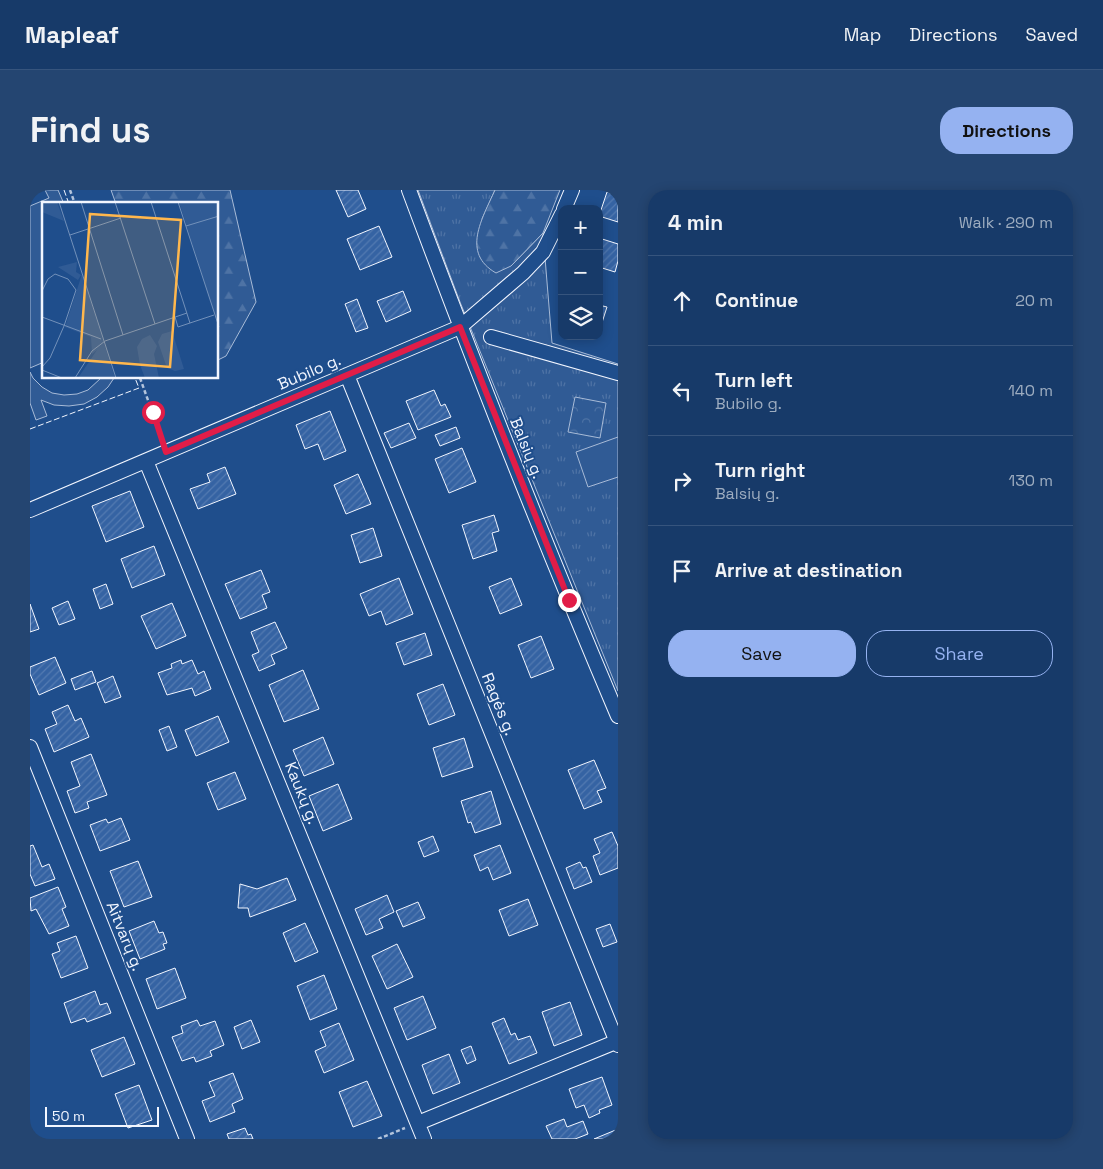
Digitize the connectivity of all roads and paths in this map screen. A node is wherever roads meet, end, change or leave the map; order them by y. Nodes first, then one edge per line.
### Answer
1 (70, 190) edge
2 (409, 190) edge
3 (572, 190) edge
4 (74, 202) edge
5 (566, 205) edge
6 (558, 222) edge
7 (460, 327) junction
8 (491, 337) dead end
9 (618, 373) edge
10 (347, 375) junction
11 (140, 379) edge
12 (166, 452) junction
13 (146, 460) junction
14 (30, 510) edge
15 (618, 716) edge
16 (30, 747) edge
17 (617, 1042) edge
18 (418, 1123) junction
19 (188, 1139) edge
20 (378, 1139) edge
21 (424, 1139) edge

1 - 4 path
2 - 7 street, Balsių g.
3 - 5 street
6 - 7 street, Bubilo g.
7 - 10 street, Bubilo g.
7 - 15 street, Balsių g.
8 - 9 street
10 - 12 street, Bubilo g.
10 - 17 street, Ragės g.
11 - 12 path
12 - 13 street, Bubilo g.
13 - 14 street, Bubilo g.
13 - 18 street, Kaukų g.
16 - 19 street, Aitvarų g.
17 - 18 street
18 - 20 path
18 - 21 street, Kaukų g.

